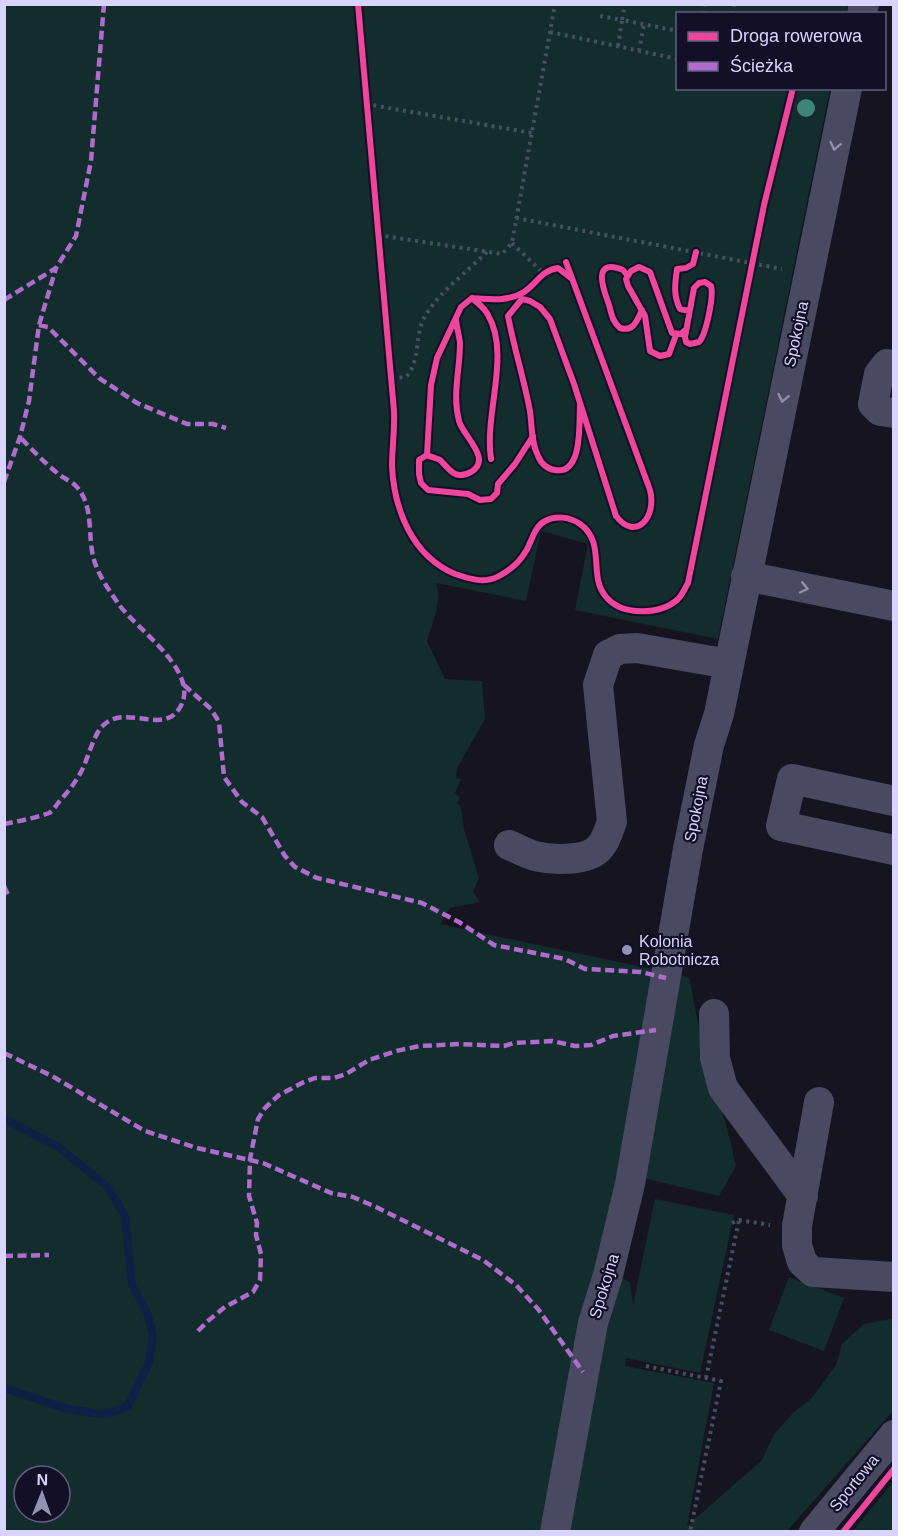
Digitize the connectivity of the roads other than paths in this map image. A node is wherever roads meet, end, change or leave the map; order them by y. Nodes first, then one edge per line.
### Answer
1 (847, 90) edge
2 (894, 365) edge
3 (894, 413) edge
4 (746, 576) junction
5 (894, 606) edge
6 (729, 664) junction
7 (894, 801) edge
8 (509, 845) dead end
9 (894, 850) edge
10 (714, 1014) dead end
11 (819, 1102) dead end
12 (803, 1196) junction
13 (894, 1277) edge
14 (894, 1435) edge
15 (555, 1532) edge
16 (814, 1532) edge

1 -> 4 street, Spokojna
2 - 3 street
4 -> 5 street
4 - 6 street, Spokojna
6 - 8 street
6 - 15 street, Spokojna
7 - 9 street
10 - 12 street
11 - 12 street
12 - 13 street
14 - 16 street, Sportowa

